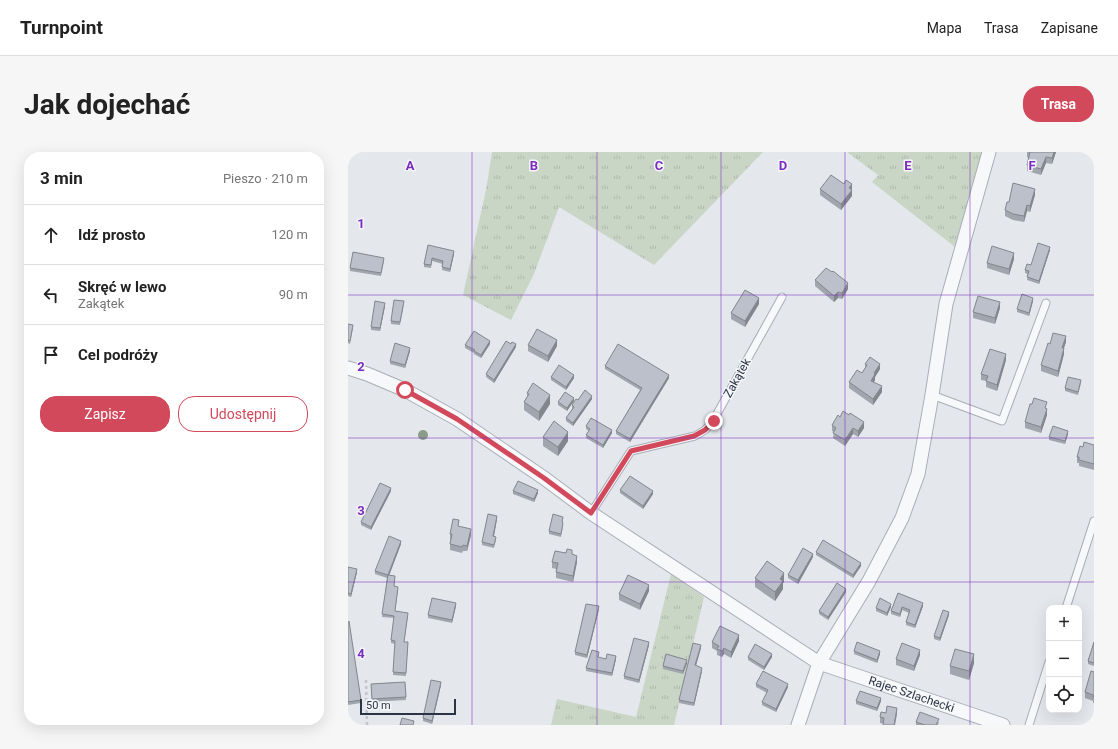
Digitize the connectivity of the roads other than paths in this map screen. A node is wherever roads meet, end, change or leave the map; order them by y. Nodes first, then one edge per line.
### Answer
1 (989, 152) edge
2 (782, 297) dead end
3 (1046, 303) dead end
4 (348, 368) edge
5 (932, 395) junction
6 (591, 513) junction
7 (1094, 521) edge
8 (1067, 605) edge
9 (819, 663) junction
10 (1046, 671) edge
11 (798, 725) edge
12 (1003, 725) edge
13 (1029, 725) edge

1 - 5 street
2 - 6 lane, Zakątek
3 - 5 lane
4 - 6 street, Rajec Szlachecki
5 - 9 street
6 - 9 street, Rajec Szlachecki
7 - 8 lane
9 - 11 street
9 - 12 street, Rajec Szlachecki
10 - 13 lane

